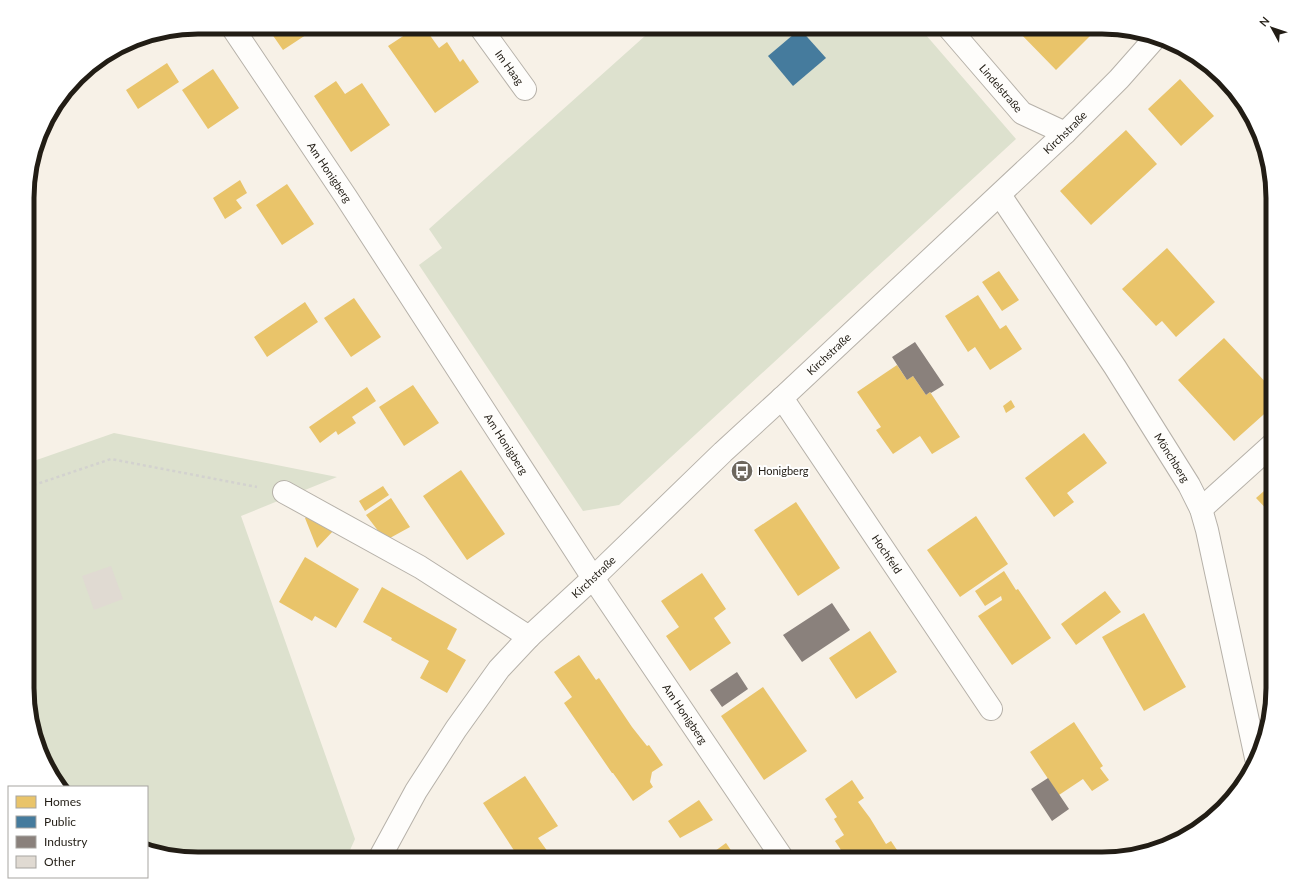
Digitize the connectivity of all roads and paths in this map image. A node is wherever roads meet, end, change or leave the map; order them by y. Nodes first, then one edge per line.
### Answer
1 (237, 34) edge
2 (485, 34) edge
3 (954, 34) edge
4 (1152, 42) edge
5 (524, 89) dead end
6 (1065, 133) junction
7 (1000, 195) junction
8 (782, 398) junction
9 (1266, 450) edge
10 (34, 485) edge
11 (284, 492) joint
12 (1201, 509) junction
13 (593, 578) junction
14 (529, 636) junction
15 (991, 710) dead end
16 (1254, 750) edge
17 (383, 852) edge
18 (778, 852) edge

1 - 13 street, Am Honigberg
2 - 5 street, Im Haag
3 - 6 street, Lindelstraße
4 - 6 street, Kirchstraße
6 - 7 street, Kirchstraße
7 - 8 street, Kirchstraße
7 - 12 street, Mönchberg
8 - 13 street, Kirchstraße
8 - 15 street, Hochfeld
9 - 12 street
10 - 11 path
11 - 14 street
12 - 16 street, Mönchberg
13 - 14 street, Kirchstraße
13 - 18 street, Am Honigberg
14 - 17 street, Kirchstraße

